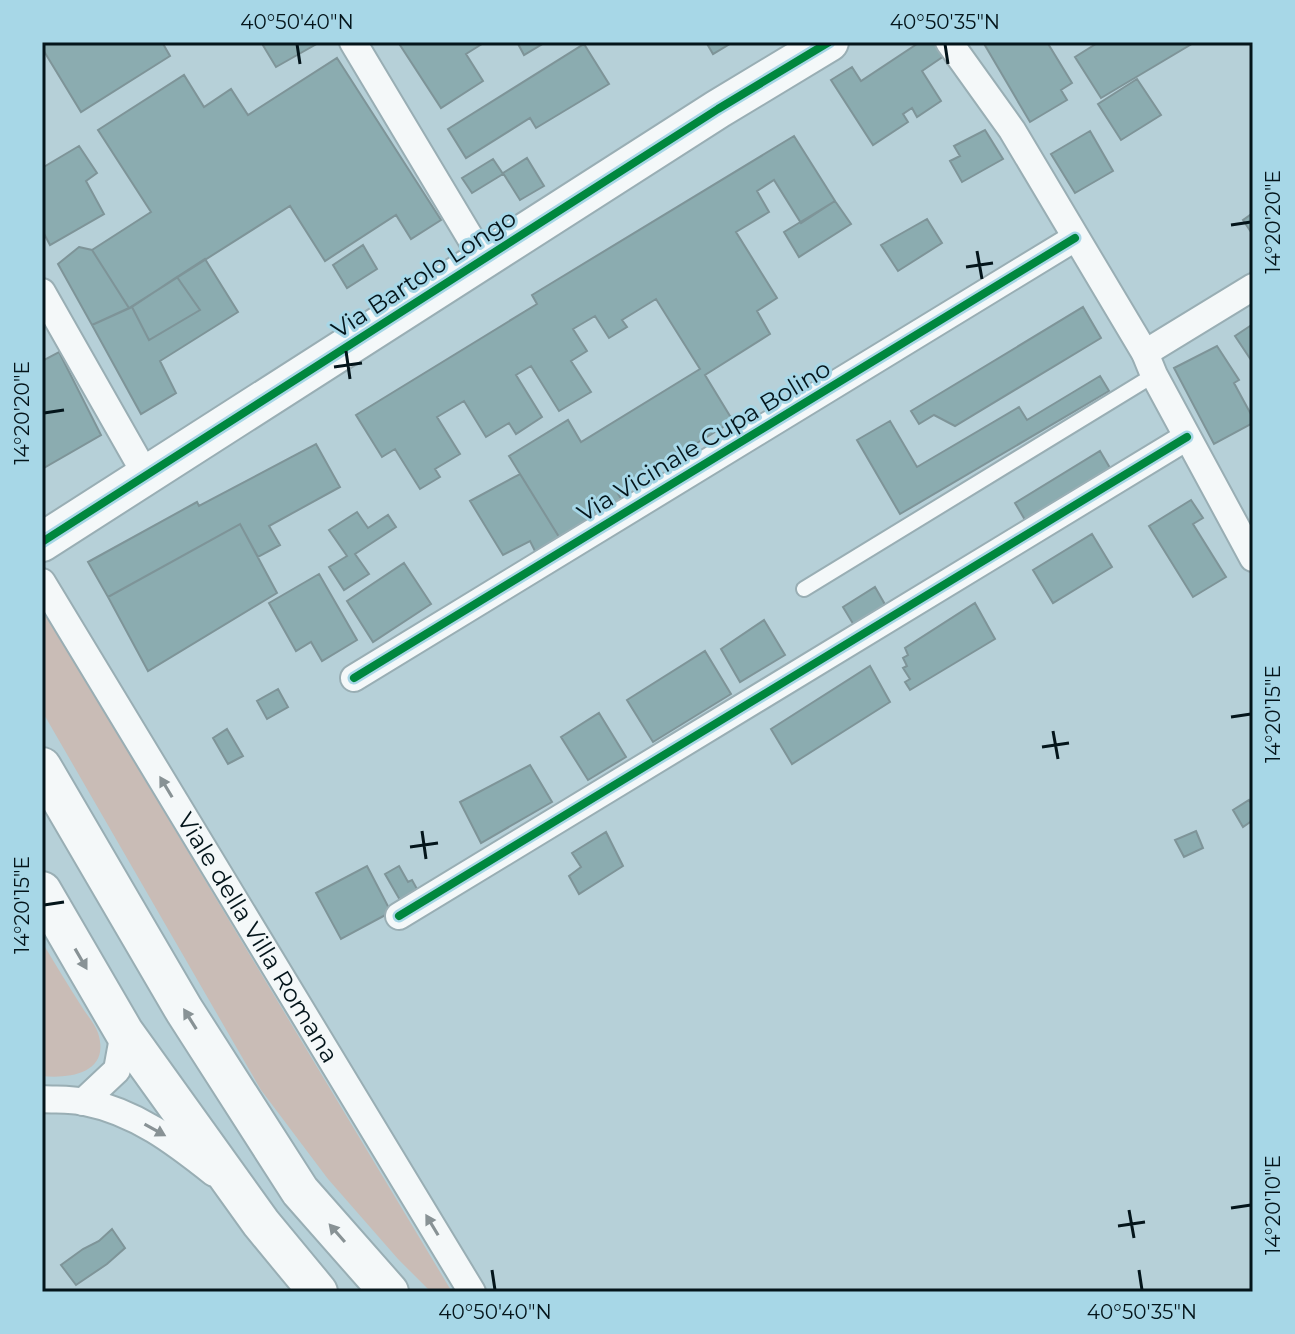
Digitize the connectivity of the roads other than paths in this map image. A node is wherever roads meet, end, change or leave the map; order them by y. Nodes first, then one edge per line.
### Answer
1 (353, 42) edge
2 (829, 42) edge
3 (949, 42) edge
4 (1075, 238) junction
5 (483, 259) junction
6 (1253, 287) edge
7 (42, 292) edge
8 (1150, 364) junction
9 (1192, 444) junction
10 (146, 475) junction
11 (42, 542) edge
12 (1253, 558) edge
13 (42, 582) edge
14 (804, 589) dead end
15 (354, 678) dead end
16 (42, 767) edge
17 (42, 891) edge
18 (434, 914) dead end
19 (399, 916) dead end
20 (124, 1032) junction
21 (42, 1099) edge
22 (83, 1102) junction
23 (239, 1193) junction
24 (318, 1292) edge
25 (389, 1292) edge
26 (472, 1292) edge

1 - 5 street
2 - 5 main road, Via Bartolo Longo
3 - 4 street
4 - 8 street
4 - 15 street, Via Vicinale Cupa Bolino
5 - 10 main road, Via Bartolo Longo
6 - 8 street
7 - 10 street
8 - 9 street
8 - 14 lane
9 - 12 street
9 - 18 street
9 - 19 street
10 - 11 main road, Via Bartolo Longo
26 -> 13 street, Viale della Villa Romana
25 -> 16 main road
17 -> 20 main road
20 - 22 street
20 - 23 main road
21 - 22 street
22 -> 23 street
23 - 24 main road

